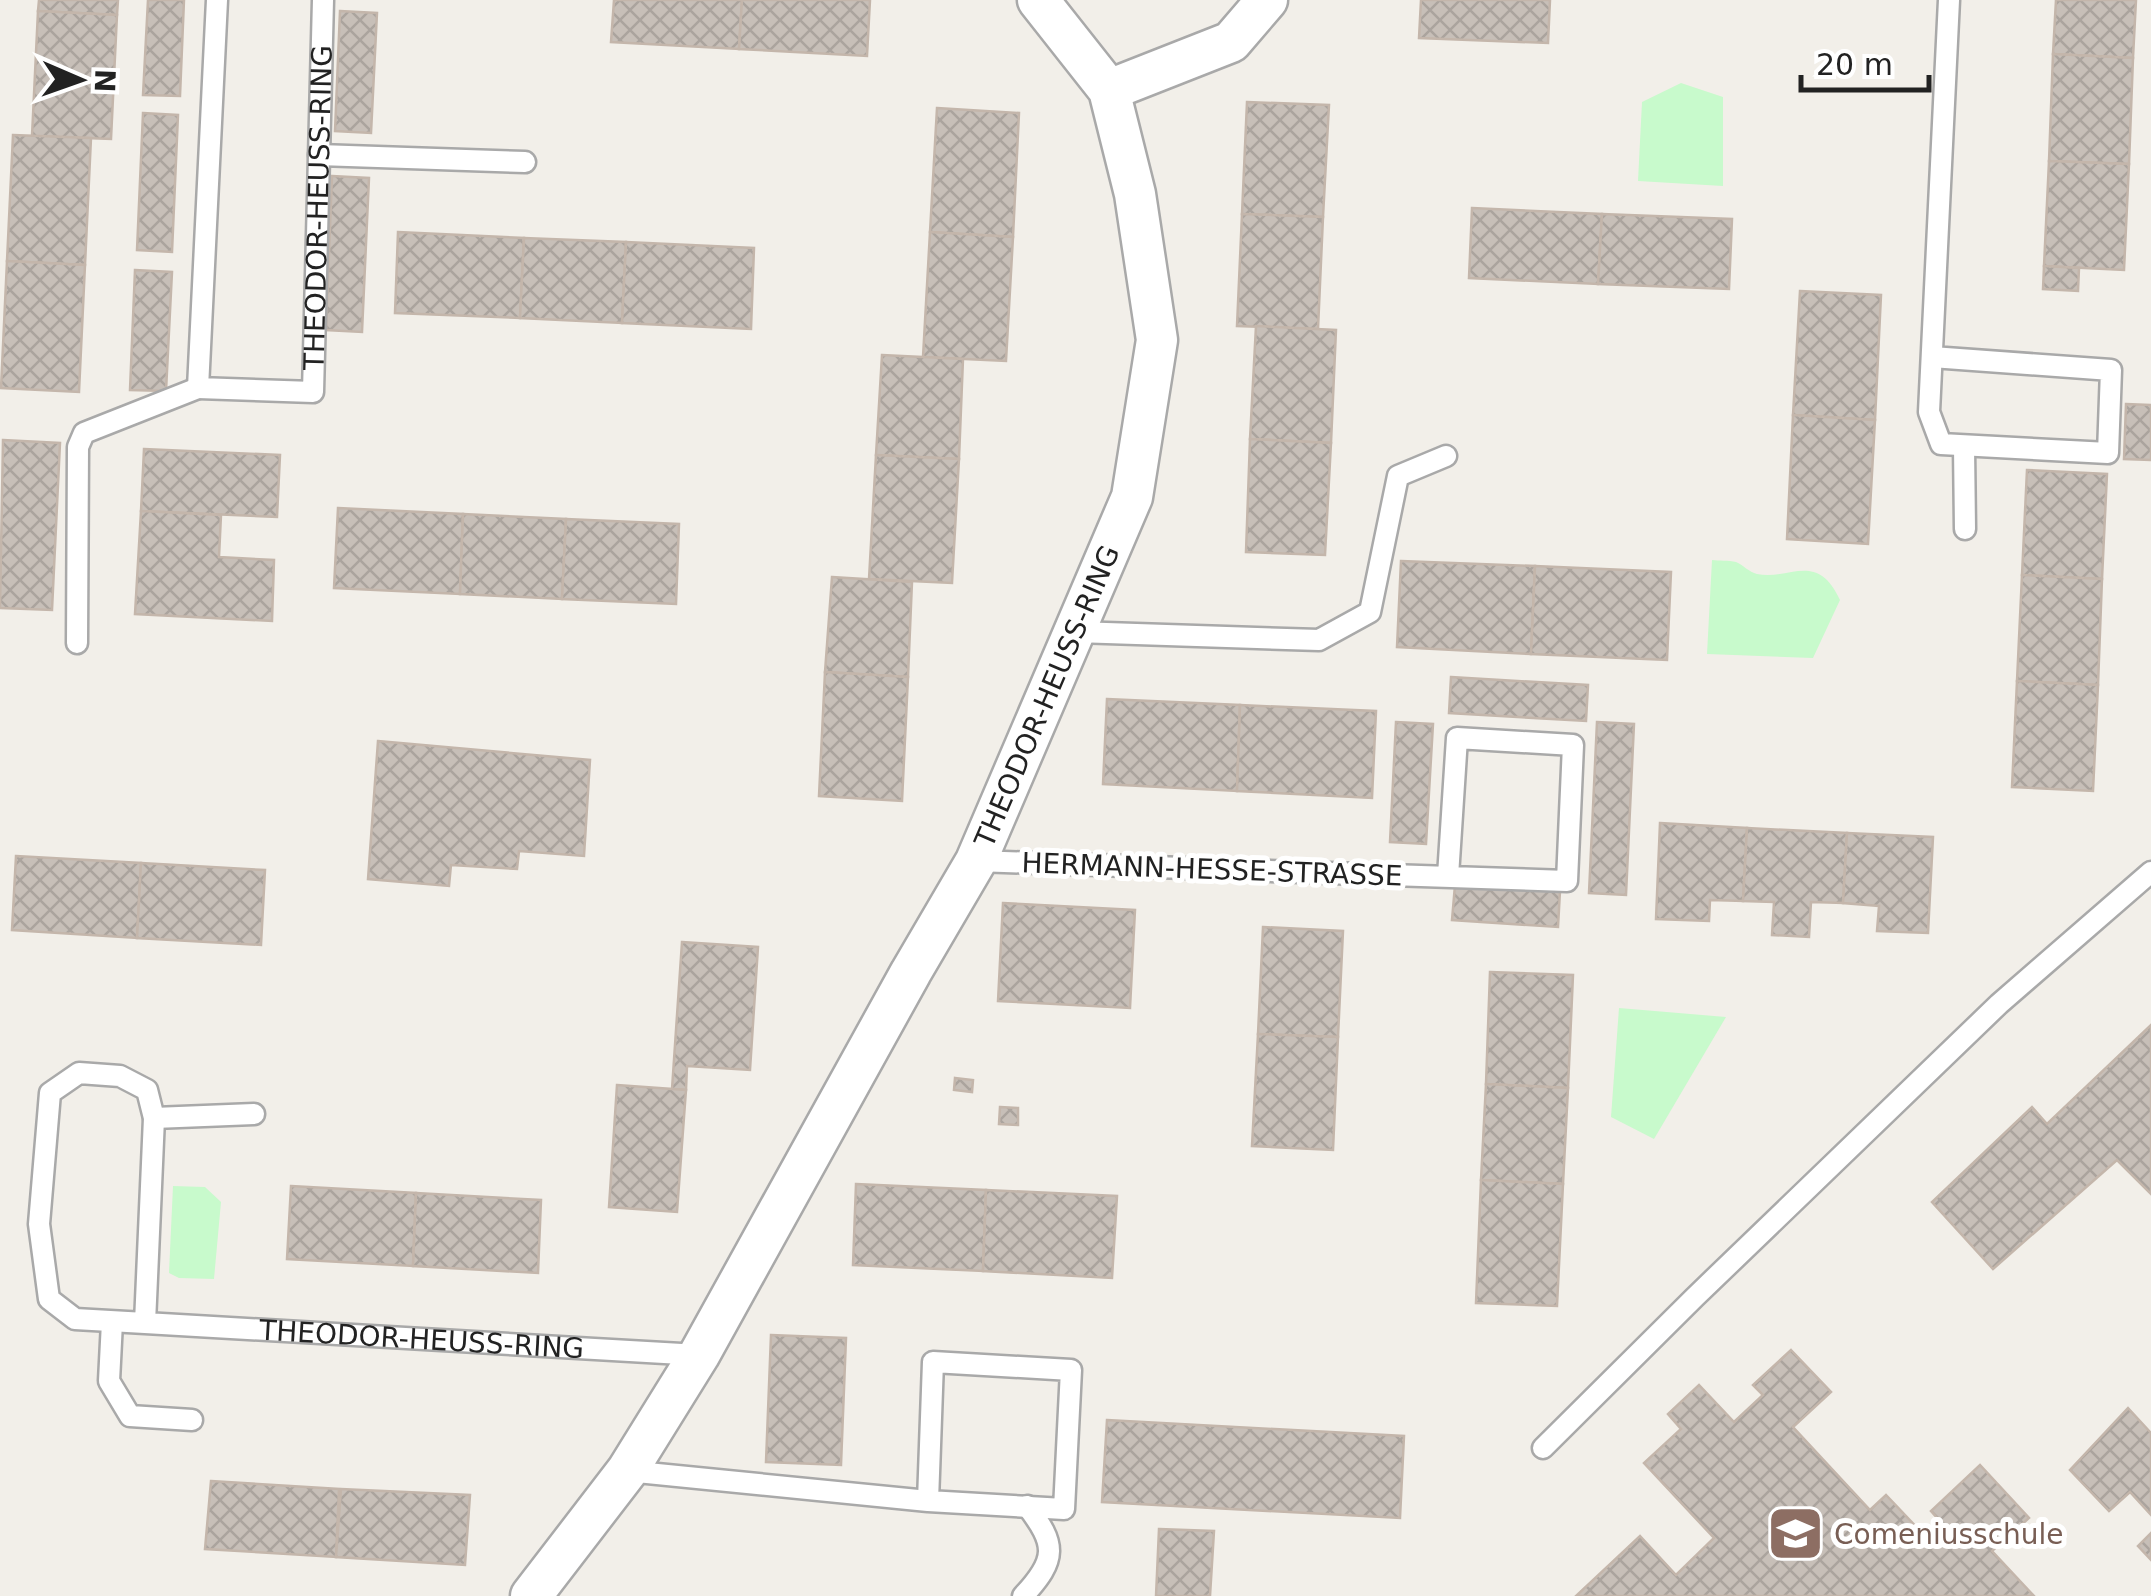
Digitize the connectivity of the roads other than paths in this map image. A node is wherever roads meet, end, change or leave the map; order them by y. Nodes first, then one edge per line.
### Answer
1 (217, 0) edge
2 (323, 0) edge
3 (1038, 0) edge
4 (1266, 0) edge
5 (1950, 0) edge
6 (1109, 90) junction
7 (319, 155) junction
8 (525, 162) dead end
9 (1932, 357) junction
10 (198, 388) junction
11 (1964, 447) junction
12 (1446, 456) dead end
13 (1965, 529) dead end
14 (1076, 632) junction
15 (77, 644) dead end
16 (976, 862) junction
17 (2151, 872) edge
18 (1448, 876) junction
19 (254, 1114) dead end
20 (154, 1118) junction
21 (112, 1322) junction
22 (145, 1323) junction
23 (698, 1355) junction
24 (192, 1420) dead end
25 (1544, 1448) dead end
26 (627, 1471) junction
27 (928, 1501) junction
28 (1026, 1506) junction
29 (531, 1596) edge
30 (1023, 1596) edge

1 - 10 lane
2 - 7 lane, THEODOR-HEUSS-RING
3 - 6 street, THEODOR-HEUSS-RING
4 - 6 street
5 - 9 lane
6 - 14 street, THEODOR-HEUSS-RING
7 - 8 lane
7 - 10 lane, THEODOR-HEUSS-RING
9 - 11 lane
9 - 11 lane
10 - 15 lane
11 - 13 lane
12 - 14 lane
14 - 16 street, THEODOR-HEUSS-RING
16 - 18 lane, HERMANN-HESSE-STRASSE
16 - 23 street, THEODOR-HEUSS-RING
17 - 25 lane
18 - 18 lane, HERMANN-HESSE-STRASSE
19 - 20 lane
20 - 21 lane, THEODOR-HEUSS-RING
20 - 22 lane
21 - 22 lane, THEODOR-HEUSS-RING
21 - 24 lane
22 - 23 lane, THEODOR-HEUSS-RING
23 - 26 street, THEODOR-HEUSS-RING
26 - 27 lane
26 - 29 street, THEODOR-HEUSS-RING
27 - 28 lane
27 - 28 lane
28 - 30 lane

